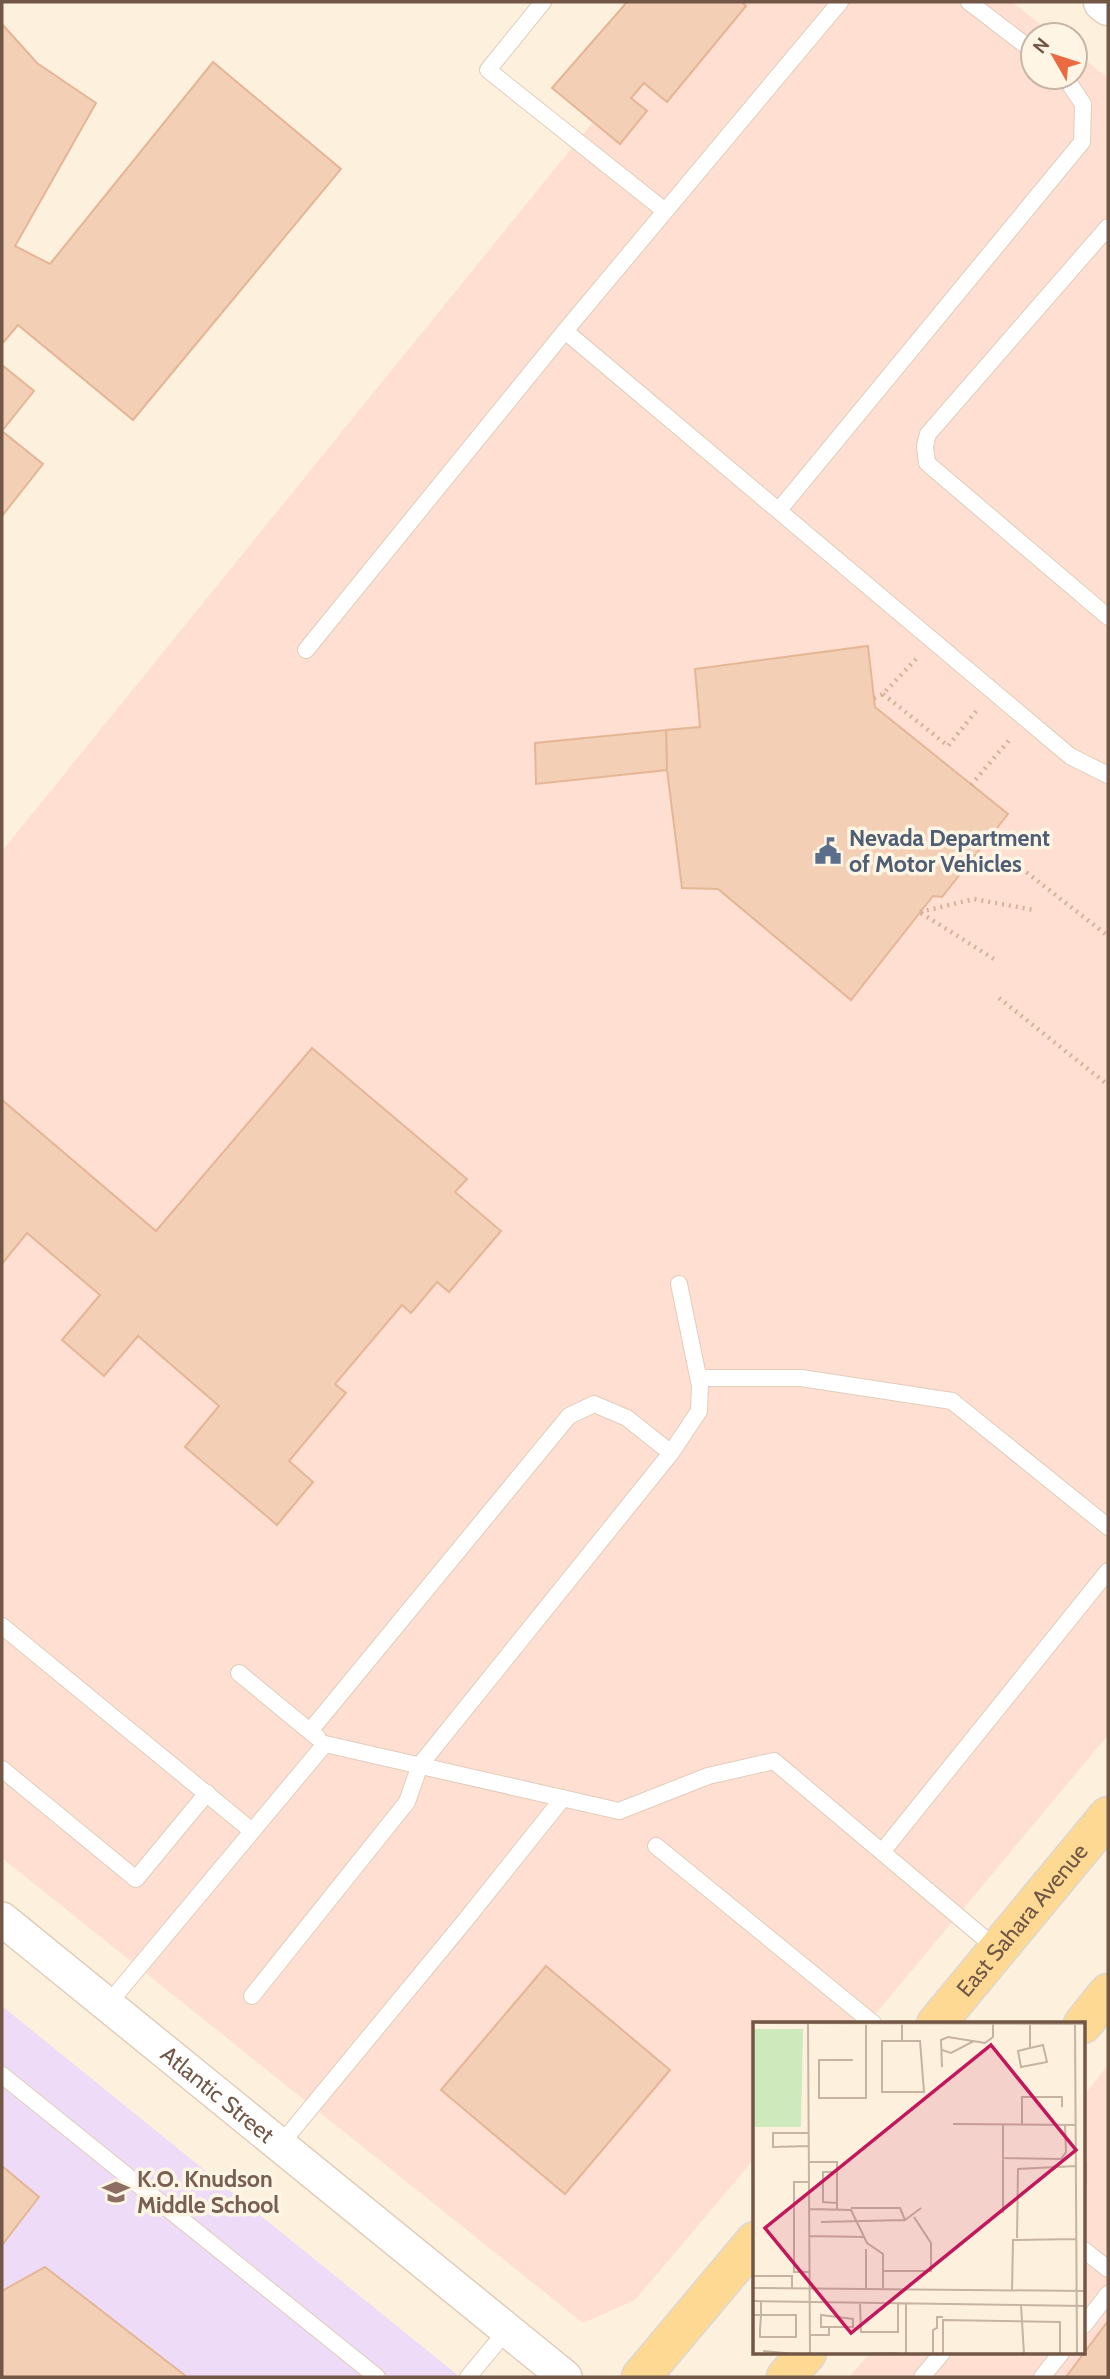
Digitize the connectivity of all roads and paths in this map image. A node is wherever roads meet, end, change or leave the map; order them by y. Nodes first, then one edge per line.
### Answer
1 (543, 2) edge
2 (840, 2) edge
3 (969, 2) edge
4 (1103, 2) edge
5 (1108, 6) edge
6 (1019, 40) edge
7 (1074, 91) edge
8 (665, 211) junction
9 (1108, 227) edge
10 (565, 331) junction
11 (779, 510) junction
12 (1108, 617) edge
13 (933, 640) junction
14 (306, 650) dead end
15 (993, 691) junction
16 (883, 694) junction
17 (874, 698) dead end
18 (1027, 719) junction
19 (1108, 775) edge
20 (971, 785) dead end
21 (1020, 868) dead end
22 (1034, 910) dead end
23 (1108, 936) edge
24 (994, 959) dead end
25 (999, 998) dead end
26 (1108, 1085) edge
27 (678, 1284) dead end
28 (699, 1378) junction
29 (671, 1453) junction
30 (1108, 1527) edge
31 (1108, 1571) edge
32 (5, 1636) edge
33 (239, 1673) dead end
34 (310, 1731) junction
35 (325, 1744) junction
36 (420, 1765) junction
37 (2, 1769) edge
38 (207, 1793) junction
39 (563, 1798) junction
40 (1108, 1816) edge
41 (252, 1831) junction
42 (656, 1846) dead end
43 (882, 1852) junction
44 (2, 1919) edge
45 (997, 1949) junction
46 (1108, 1993) edge
47 (252, 1996) dead end
48 (108, 2004) junction
49 (872, 2022) edge
50 (938, 2022) edge
51 (1085, 2022) edge
52 (2, 2075) edge
53 (280, 2145) junction
54 (753, 2243) edge
55 (1086, 2252) edge
56 (1108, 2269) edge
57 (1108, 2294) edge
58 (1086, 2322) edge
59 (507, 2330) junction
60 (806, 2354) edge
61 (941, 2354) edge
62 (1060, 2354) edge
63 (377, 2377) edge
64 (468, 2377) edge
65 (565, 2377) edge
66 (641, 2377) edge
67 (786, 2377) edge
68 (922, 2377) edge
69 (1042, 2377) edge

1 - 8 lane
2 - 8 lane
3 - 6 lane
4 - 5 main road
7 - 11 lane
8 - 10 lane
9 - 12 lane
10 - 11 lane
10 - 14 lane
11 - 13 lane
13 - 15 lane
13 - 16 path
15 - 16 path
15 - 18 lane
16 - 17 path
18 - 19 lane
18 - 20 path
21 - 23 path
22 - 24 path
25 - 26 path
27 - 28 lane
28 - 29 lane
28 - 30 lane
29 - 34 lane
29 - 36 lane
31 - 43 lane
32 - 38 lane
33 - 34 lane
34 - 35 lane
35 - 36 lane
35 - 41 lane
36 - 39 lane
36 - 47 lane
37 - 38 lane
38 - 41 lane
39 - 43 lane
39 - 53 lane
40 - 45 main road, East Sahara Avenue
41 - 48 lane
42 - 49 lane
43 - 45 lane
44 - 48 street, Atlantic Street
45 - 50 main road, East Sahara Avenue
46 - 51 main road
48 - 53 street, Atlantic Street
52 - 63 lane
53 - 59 street, Atlantic Street
54 - 66 main road
55 - 56 lane
57 - 58 lane
59 - 64 lane
59 - 65 street, Atlantic Street
60 - 67 main road
61 - 68 lane
62 - 69 lane

